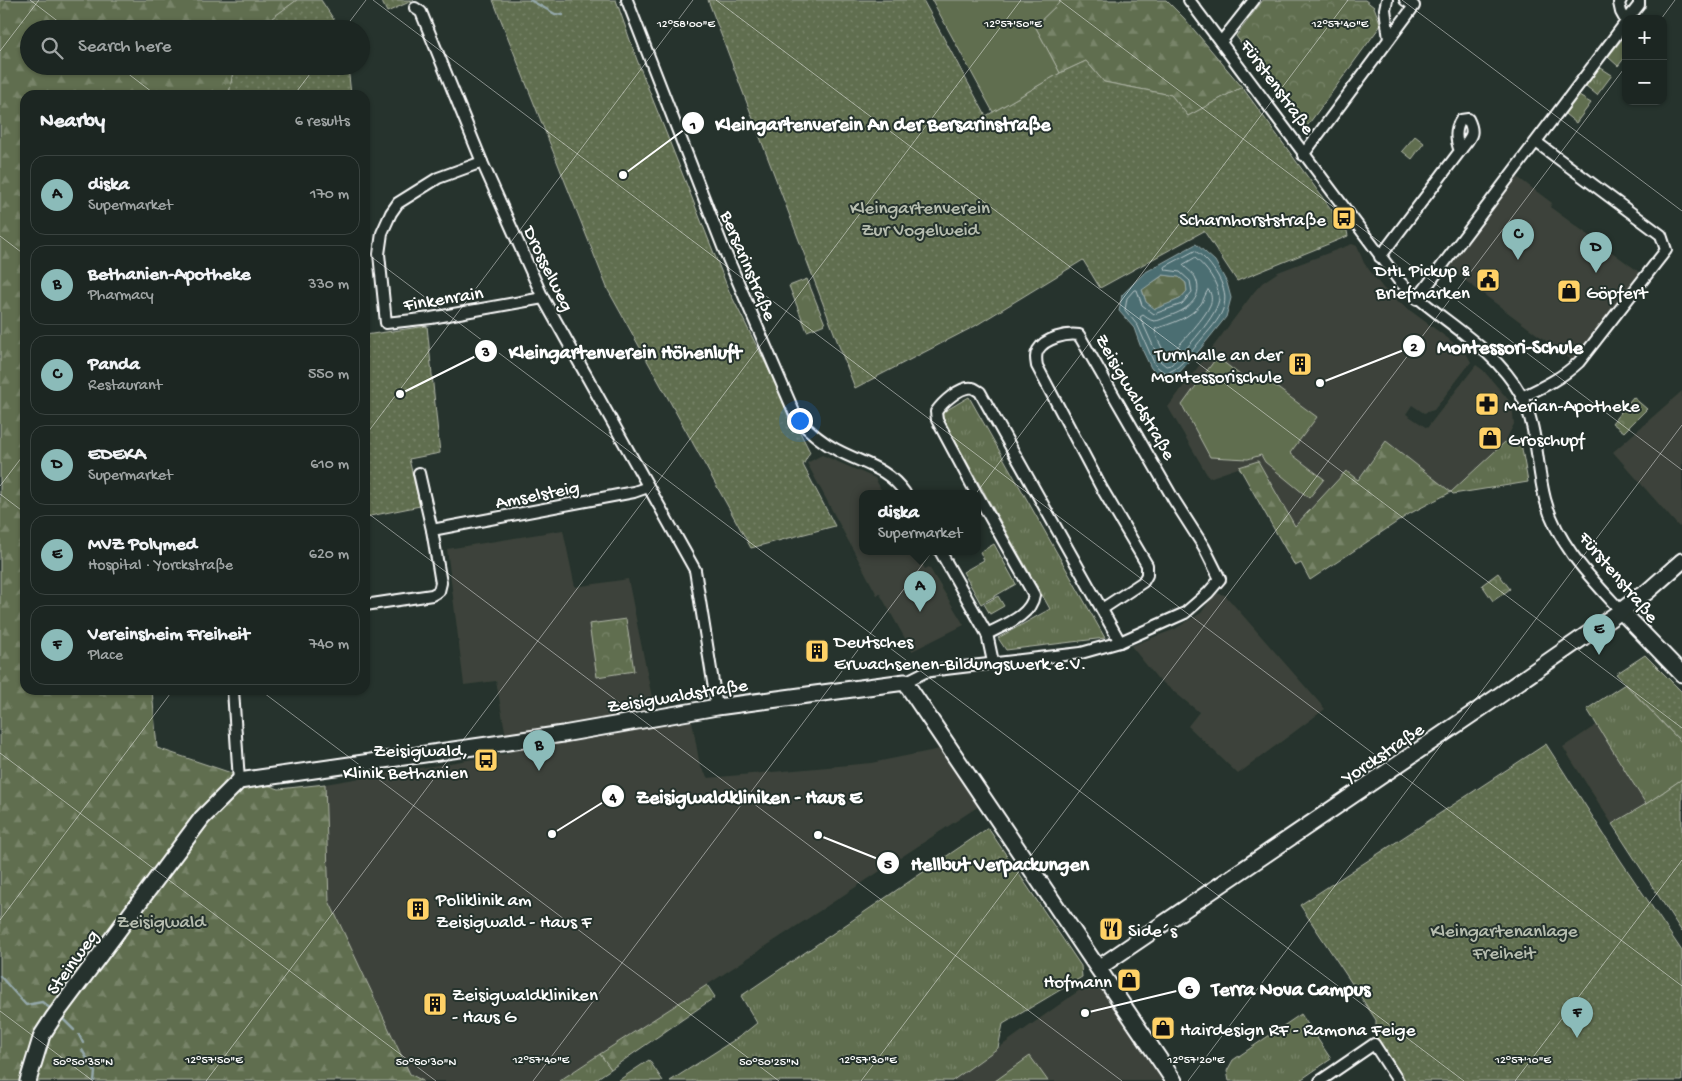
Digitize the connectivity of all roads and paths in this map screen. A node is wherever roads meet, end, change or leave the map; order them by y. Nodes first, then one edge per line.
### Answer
1 (627, 0) edge
2 (1189, 0) edge
3 (1254, 0) edge
4 (1387, 0) edge
5 (1405, 0) edge
6 (1621, 0) edge
7 (1640, 0) edge
8 (415, 8) dead end
9 (1623, 15) edge
10 (1632, 15) edge
11 (1622, 28) edge
12 (1389, 38) junction
13 (1221, 42) junction
14 (1536, 142) junction
15 (1460, 151) dead end
16 (1303, 155) junction
17 (482, 162) junction
18 (1380, 257) junction
19 (544, 298) junction
20 (1417, 299) junction
21 (1522, 397) junction
22 (419, 472) dead end
23 (648, 487) junction
24 (902, 490) edge
25 (975, 490) edge
26 (981, 501) edge
27 (432, 530) junction
28 (942, 555) edge
29 (1682, 561) edge
30 (370, 604) edge
31 (1102, 609) junction
32 (1621, 611) junction
33 (987, 634) junction
34 (1120, 642) junction
35 (993, 662) junction
36 (1682, 674) edge
37 (905, 682) junction
38 (233, 695) edge
39 (717, 707) junction
40 (239, 781) junction
41 (1098, 968) junction
42 (28, 1081) edge
43 (1174, 1081) edge
44 (1320, 1081) edge
45 (1398, 1081) edge

1 - 24 street, Bersarinstraße
2 - 13 street, Fürstenstraße
3 - 13 street, Fürstenstraße
4 - 12 street
5 - 12 street, Fürstenstraße
6 - 9 street
7 - 10 street
8 - 17 street, Drosselweg
11 - 14 street
12 - 16 street, Fürstenstraße
13 - 16 street, Fürstenstraße
14 - 20 street
14 - 21 street
15 - 18 street
16 - 18 street, Fürstenstraße
17 - 19 street, Drosselweg
17 - 19 street, Finkenrain
18 - 20 street, Fürstenstraße
19 - 23 street, Drosselweg
20 - 21 street, Fürstenstraße
21 - 32 street, Fürstenstraße
22 - 27 street
23 - 27 street, Amselsteig
23 - 39 street, Drosselweg
25 - 31 street
26 - 33 street
27 - 30 street
28 - 33 street
29 - 32 street, Yorckstraße
31 - 34 street
31 - 34 street, Zeisigwaldstraße
32 - 36 street, Fürstenstraße
32 - 41 street, Yorckstraße
33 - 35 street
34 - 35 street, Zeisigwaldstraße
35 - 37 street, Zeisigwaldstraße
37 - 39 street, Zeisigwaldstraße
37 - 41 street
38 - 40 street
39 - 40 street, Zeisigwaldstraße
40 - 42 street, Steinweg
41 - 43 street
44 - 45 street

